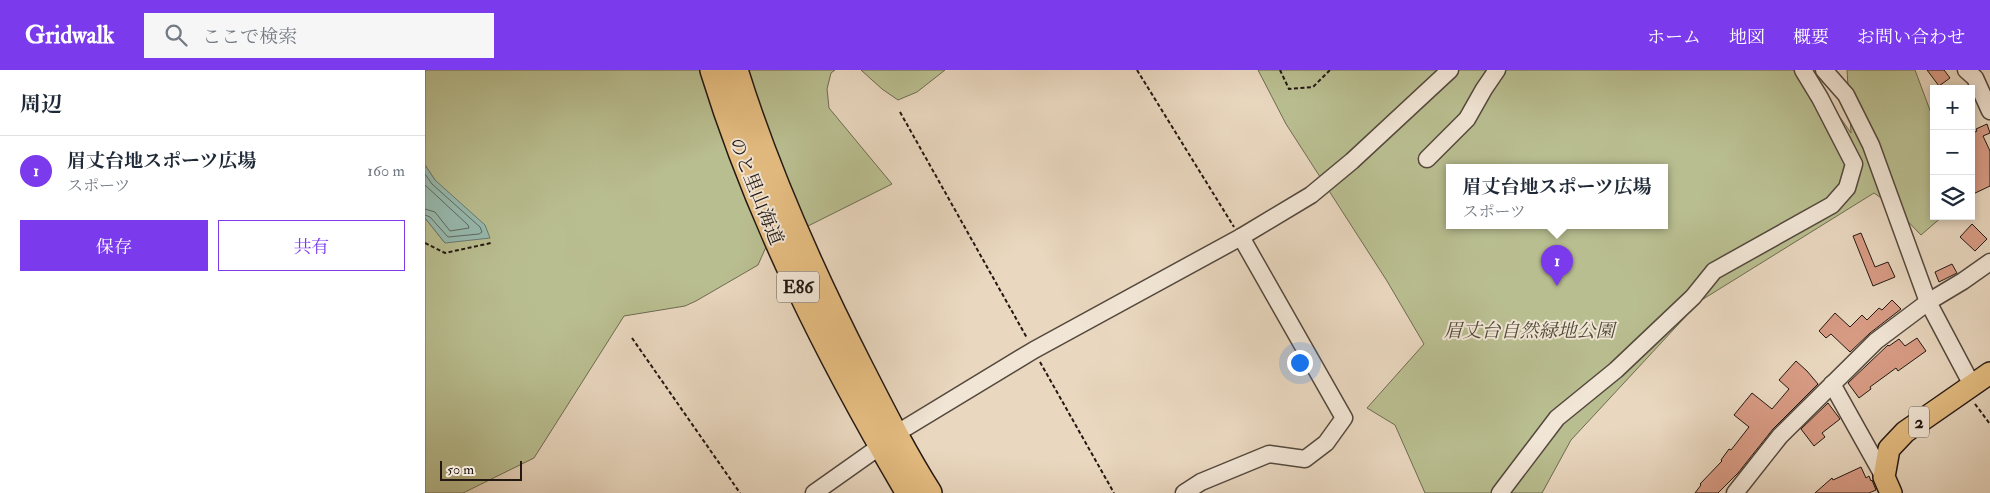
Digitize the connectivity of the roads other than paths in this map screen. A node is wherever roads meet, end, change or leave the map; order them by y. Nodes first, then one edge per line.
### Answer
1 (713, 70) edge
2 (735, 70) edge
3 (1450, 70) edge
4 (1497, 70) edge
5 (1803, 70) edge
6 (1824, 70) edge
7 (1966, 70) edge
8 (1990, 111) edge
9 (1427, 159) dead end
10 (1241, 237) junction
11 (1990, 262) edge
12 (1928, 302) junction
13 (1990, 372) edge
14 (1832, 384) junction
15 (1968, 388) junction
16 (907, 427) dead end
17 (871, 452) dead end
18 (1887, 485) edge
19 (814, 493) edge
20 (909, 493) edge
21 (929, 493) edge
22 (1185, 493) edge
23 (1500, 493) edge
24 (1735, 493) edge

1 - 20 highway, のと里山海道 / E86
2 - 21 highway, のと里山海道 / E86
3 - 10 street
4 - 9 street
5 - 23 street
6 - 12 street
7 - 8 street
10 - 16 street
10 - 22 street
11 - 12 street
12 - 14 street
12 - 15 street
13 - 15 main road, 2
14 - 18 street
14 - 24 street
15 - 18 main road, 2
17 - 19 street

